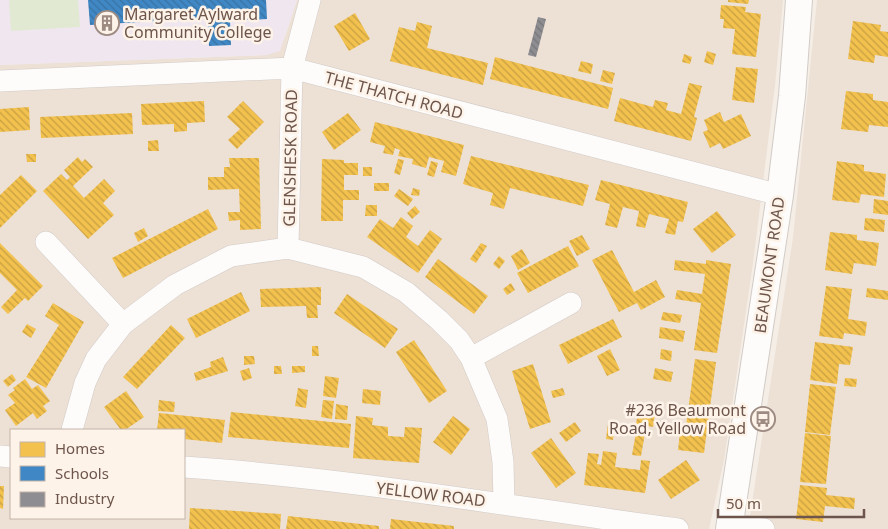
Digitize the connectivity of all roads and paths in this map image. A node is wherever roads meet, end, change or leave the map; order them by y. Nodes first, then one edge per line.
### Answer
1 (310, 0) edge
2 (799, 0) edge
3 (292, 68) junction
4 (0, 81) edge
5 (780, 195) junction
6 (46, 242) dead end
7 (288, 248) junction
8 (571, 304) dead end
9 (123, 324) junction
10 (471, 358) junction
11 (72, 429) edge
12 (185, 467) edge
13 (504, 503) junction
14 (730, 527) edge
15 (678, 529) edge
16 (764, 529) edge

1 - 3 street, GLENSHESK ROAD
2 - 5 street, BEAUMONT ROAD
3 - 4 street, THE THATCH ROAD
3 - 5 street, THE THATCH ROAD
3 - 7 street, GLENSHESK ROAD
5 - 14 street, BEAUMONT ROAD
6 - 9 street
7 - 9 street, GLENSHESK ROAD
7 - 10 street, GLENSHESK ROAD
8 - 10 street
9 - 11 street, GLENSHESK ROAD
10 - 13 street, GLENSHESK ROAD
12 - 13 street, YELLOW ROAD
13 - 15 street, YELLOW ROAD
14 - 16 street

